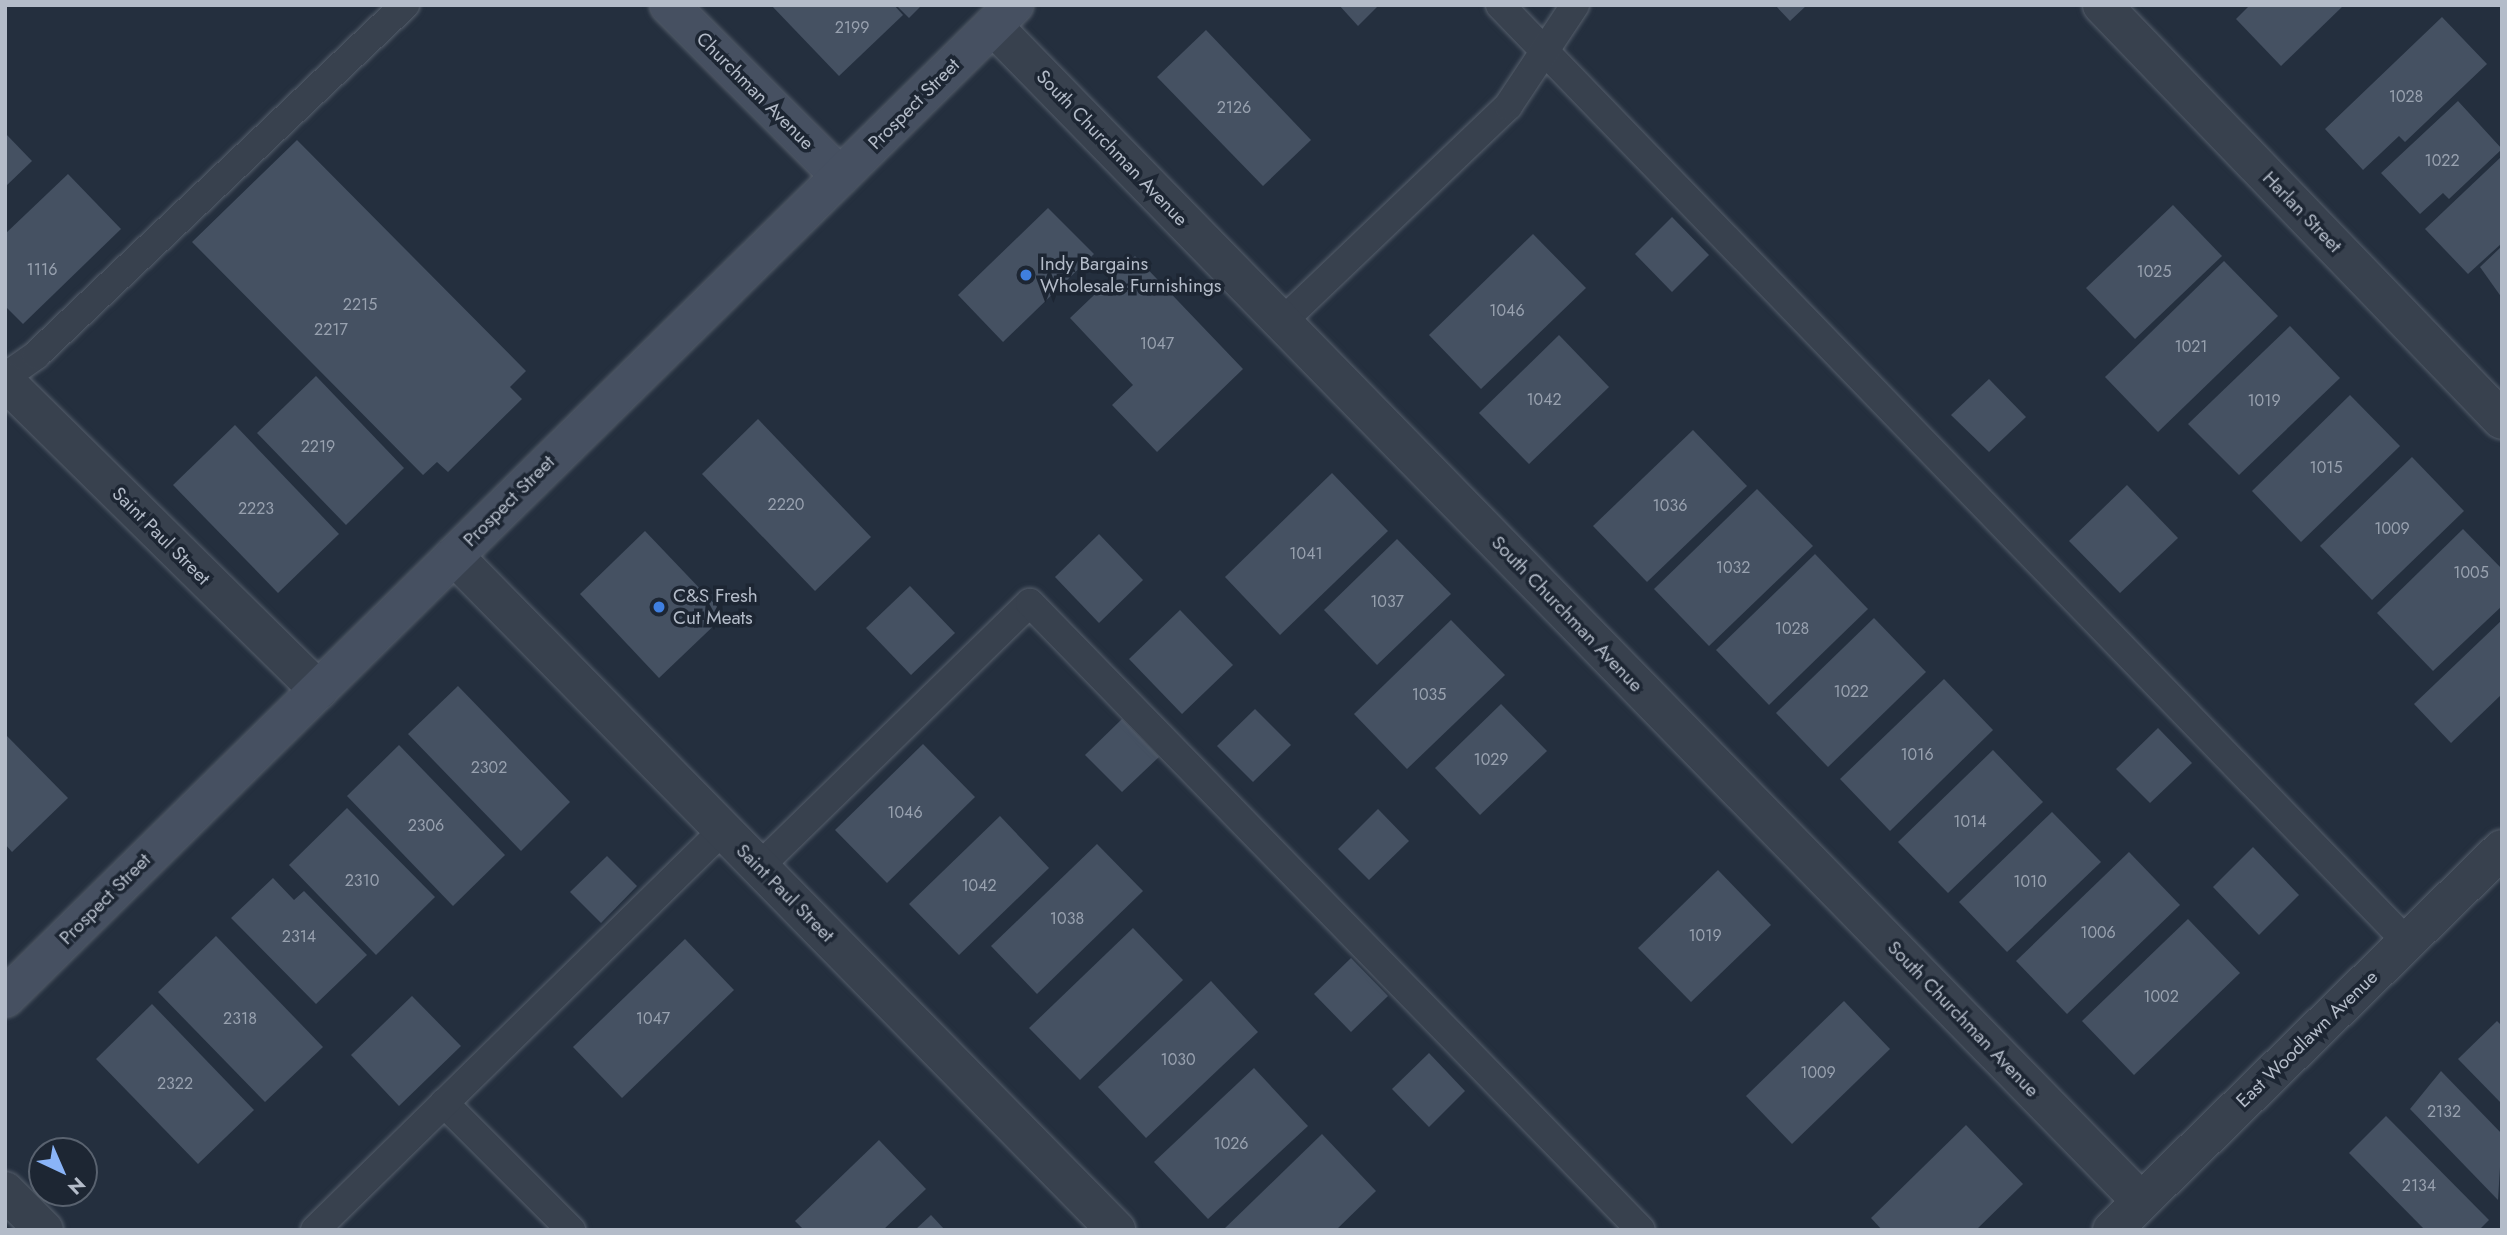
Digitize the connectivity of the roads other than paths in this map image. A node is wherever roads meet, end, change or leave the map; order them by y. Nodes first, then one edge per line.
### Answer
1 (405, 5) edge
2 (669, 5) edge
3 (1500, 5) edge
4 (1575, 5) edge
5 (2102, 5) edge
6 (1004, 16) edge
7 (1545, 51) junction
8 (840, 176) junction
9 (1282, 322) junction
10 (5, 379) edge
11 (2502, 420) edge
12 (454, 556) junction
13 (318, 690) junction
14 (723, 830) junction
15 (2502, 849) edge
16 (760, 867) junction
17 (2407, 942) junction
18 (5, 998) edge
19 (444, 1103) junction
20 (5, 1191) edge
21 (2141, 1201) junction
22 (44, 1230) edge
23 (315, 1230) edge
24 (571, 1230) edge
25 (1116, 1230) edge
26 (1641, 1230) edge
27 (2112, 1230) edge

1 - 10 lane
2 - 8 main road, Churchman Avenue
3 - 7 lane
4 - 7 lane
5 - 11 street, Harlan Street
6 - 8 main road, Prospect Street
6 - 9 street, South Churchman Avenue
7 - 9 lane
7 - 17 lane
8 - 12 main road, Prospect Street
9 - 21 street, South Churchman Avenue
10 - 13 street, Saint Paul Street
12 - 13 main road, Prospect Street
12 - 14 street, Saint Paul Street
13 - 18 main road, Prospect Street
14 - 16 street, Saint Paul Street
14 - 19 lane
15 - 17 street, East Woodlawn Avenue
16 - 25 street, Saint Paul Street
16 - 26 lane
17 - 21 street, East Woodlawn Avenue
19 - 23 lane
19 - 24 lane
20 - 22 street
21 - 27 street, East Woodlawn Avenue

